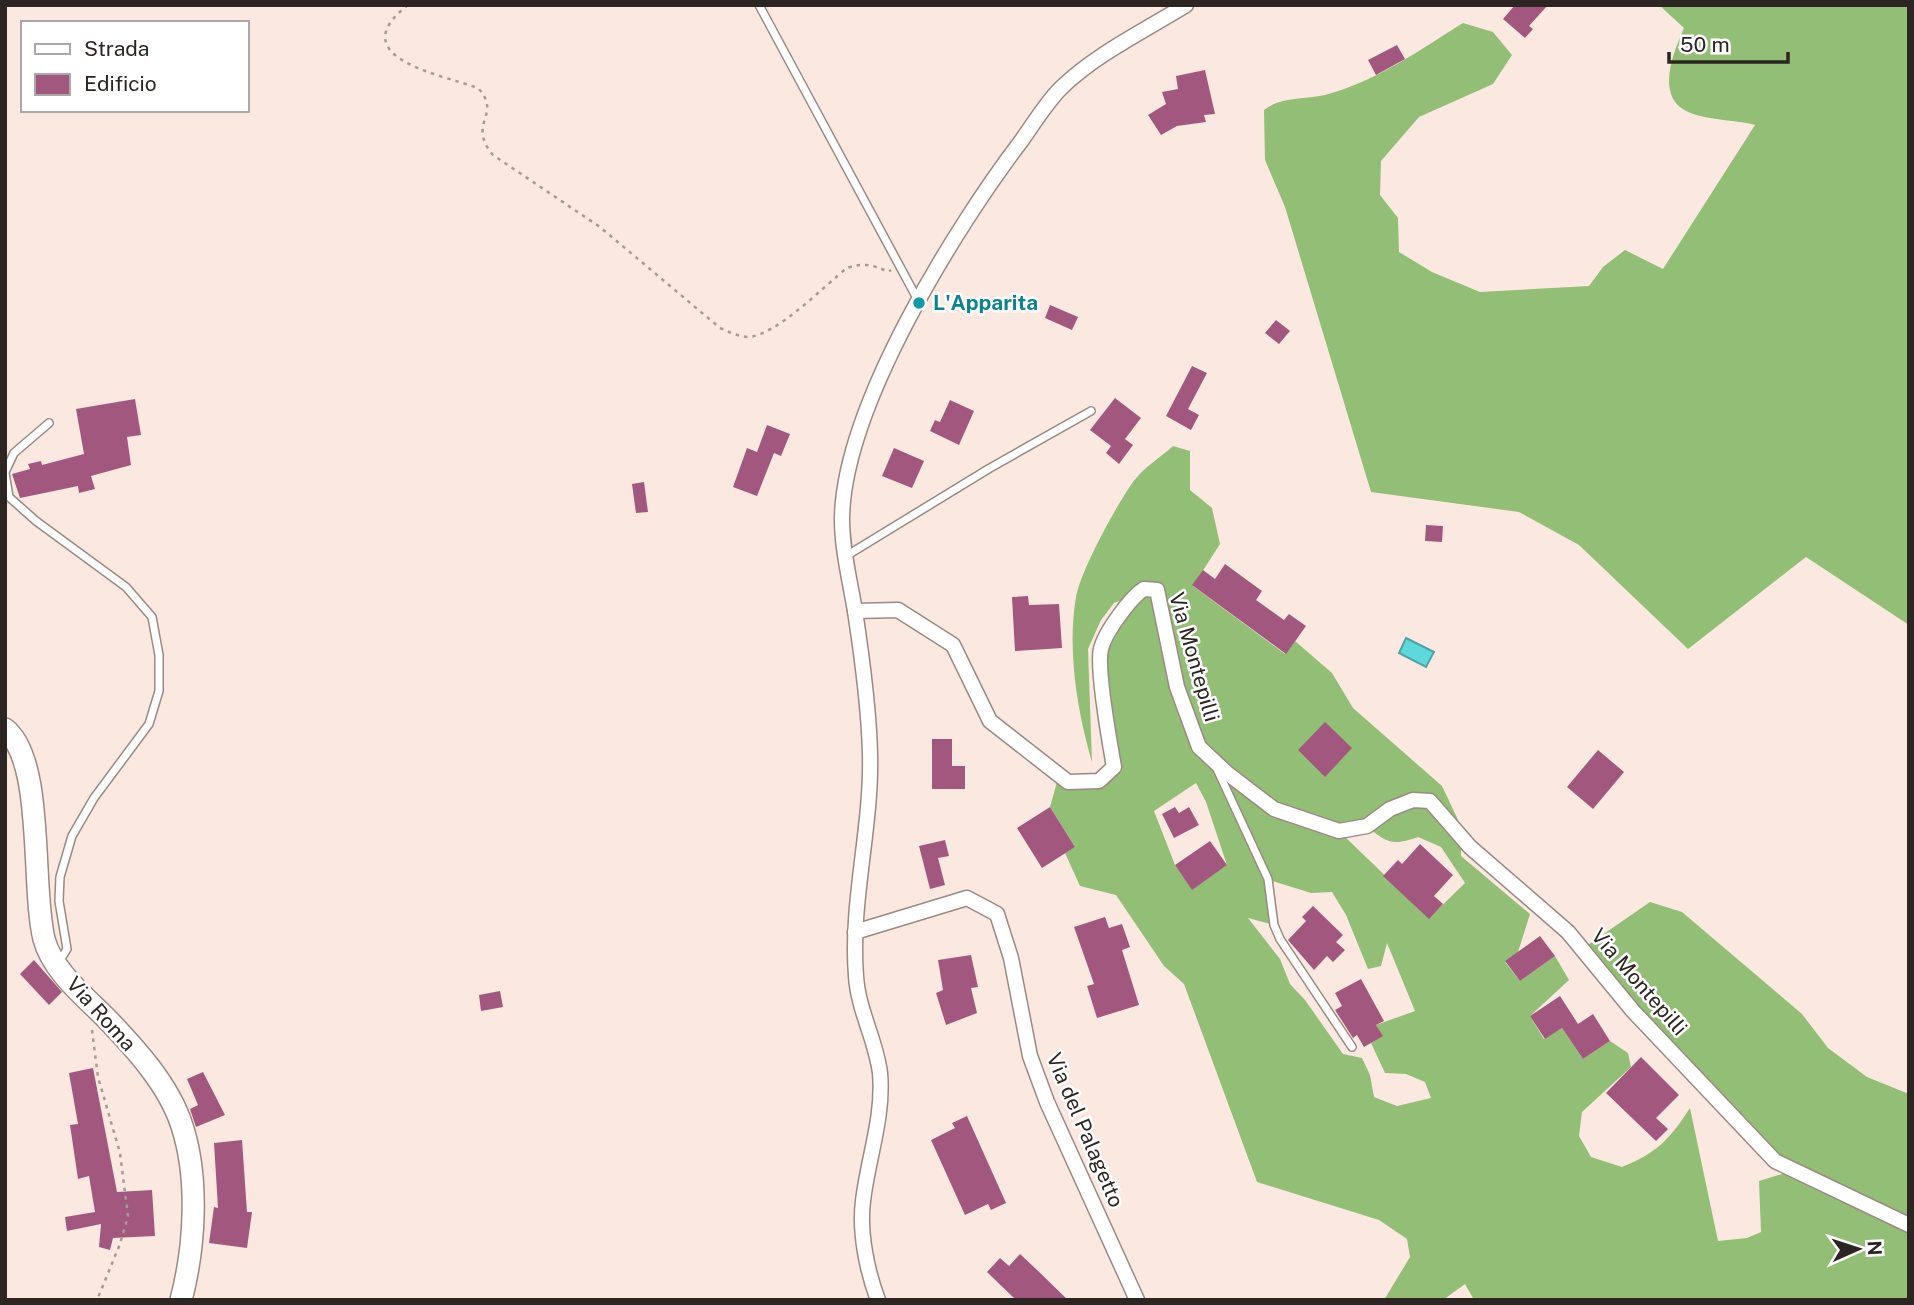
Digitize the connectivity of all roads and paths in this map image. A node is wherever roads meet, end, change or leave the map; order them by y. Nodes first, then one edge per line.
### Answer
1 (408, 5) edge
2 (759, 5) edge
3 (1186, 5) edge
4 (898, 264) junction
5 (919, 303) junction
6 (1091, 411) dead end
7 (49, 423) dead end
8 (5, 473) edge
9 (846, 556) junction
10 (855, 611) junction
11 (5, 729) edge
12 (1212, 759) junction
13 (855, 932) junction
14 (58, 966) junction
15 (91, 1003) junction
16 (1352, 1047) dead end
17 (1909, 1225) edge
18 (97, 1300) edge
19 (181, 1300) edge
20 (878, 1300) edge
21 (1137, 1300) edge

1 - 4 path
2 - 4 lane
3 - 5 street
4 - 5 lane
5 - 9 street
6 - 9 lane
7 - 8 lane
8 - 14 lane
9 - 10 street
10 - 12 street, Via Montepilli
10 - 13 street
11 - 14 main road, Via Roma
12 - 16 lane
12 - 17 street, Via Montepilli
13 - 20 street
13 - 21 street, Via del Palagetto
14 - 15 main road, Via Roma
15 - 18 path
15 - 19 main road, Via Roma

